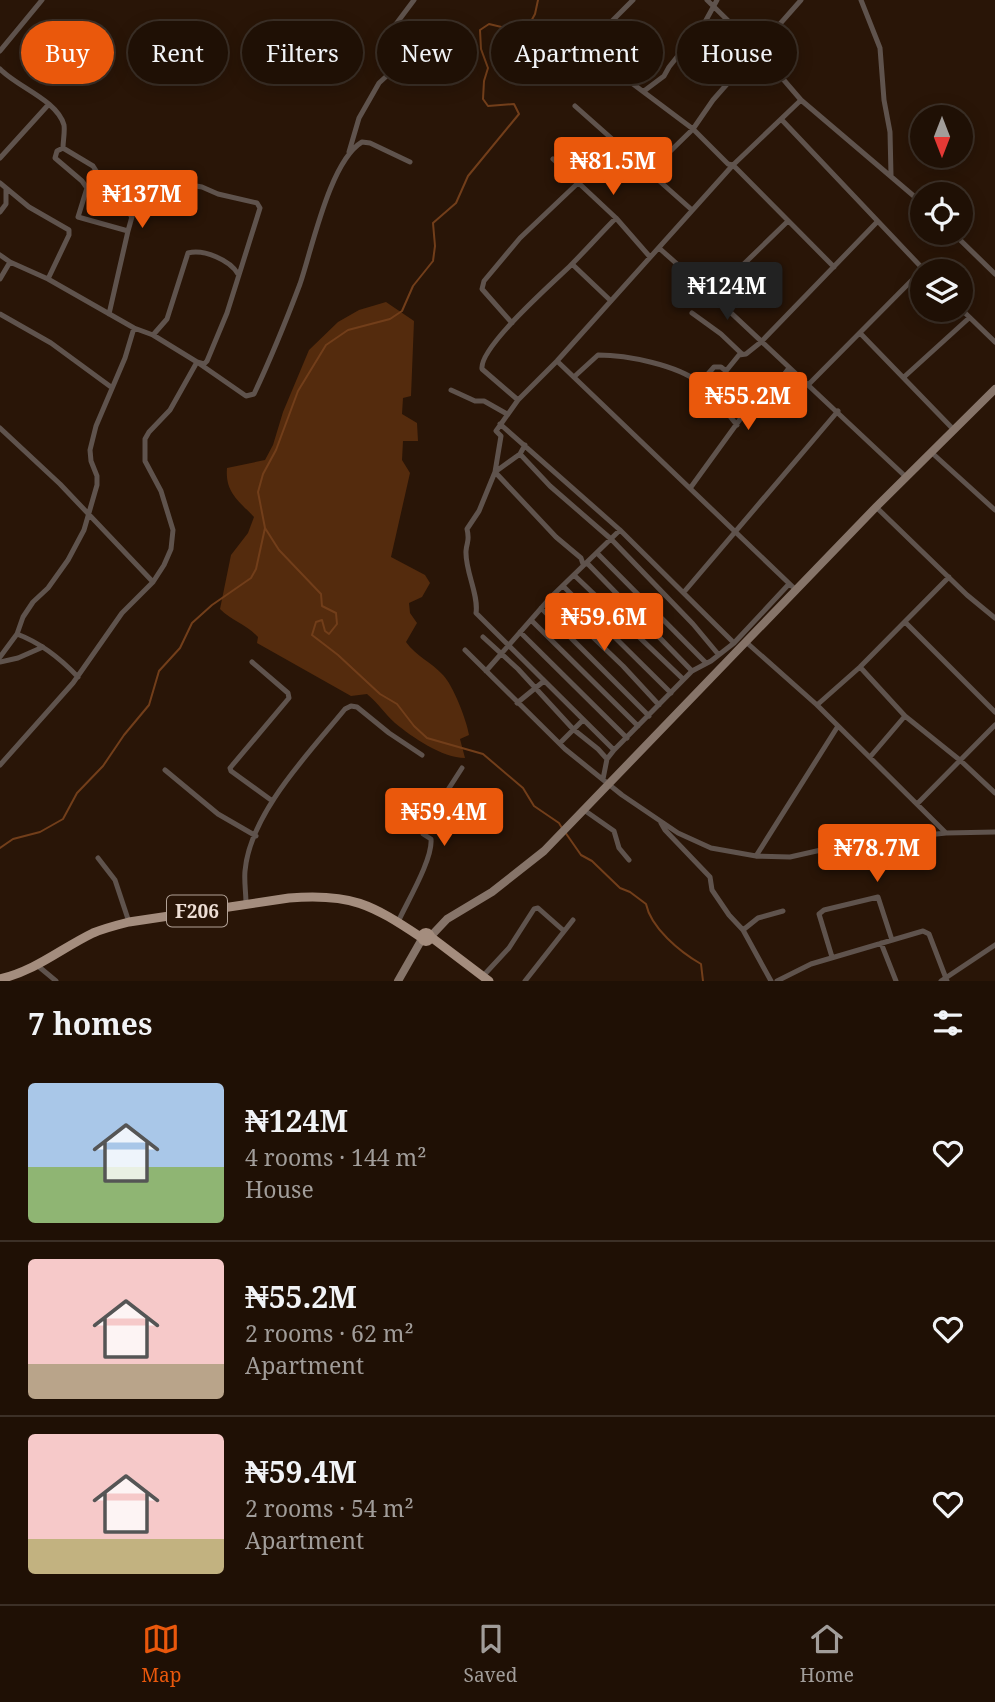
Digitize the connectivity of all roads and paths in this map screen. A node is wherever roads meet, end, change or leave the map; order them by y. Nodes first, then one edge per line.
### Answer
1 (42, 0) edge
2 (414, 0) edge
3 (633, 0) edge
4 (707, 0) edge
5 (801, 0) edge
6 (861, 0) edge
7 (715, 2) edge
8 (732, 21) edge
9 (783, 21) edge
10 (0, 51) edge
11 (0, 69) edge
12 (727, 84) edge
13 (787, 84) edge
14 (644, 91) junction
15 (800, 100) junction
16 (49, 104) junction
17 (575, 106) dead end
18 (781, 119) junction
19 (693, 129) junction
20 (63, 148) junction
21 (349, 152) junction
22 (0, 158) edge
23 (553, 159) dead end
24 (410, 162) dead end
25 (733, 165) junction
26 (649, 172) junction
27 (891, 175) junction
28 (579, 182) junction
29 (0, 183) edge
30 (6, 188) junction
31 (910, 192) edge
32 (692, 210) junction
33 (0, 212) edge
34 (616, 218) junction
35 (132, 219) junction
36 (75, 221) junction
37 (788, 221) junction
38 (877, 222) junction
39 (65, 228) junction
40 (128, 231) junction
41 (965, 245) edge
42 (659, 248) junction
43 (0, 255) edge
44 (650, 257) junction
45 (913, 259) edge
46 (10, 262) junction
47 (572, 264) junction
48 (242, 265) junction
49 (234, 267) junction
50 (834, 267) junction
51 (238, 274) junction
52 (995, 274) edge
53 (0, 279) edge
54 (48, 279) junction
55 (910, 284) edge
56 (712, 295) junction
57 (611, 301) junction
58 (692, 313) dead end
59 (0, 314) edge
60 (109, 314) junction
61 (973, 320) edge
62 (964, 322) edge
63 (512, 323) junction
64 (134, 328) junction
65 (860, 333) junction
66 (153, 335) junction
67 (761, 342) junction
68 (995, 342) edge
69 (742, 354) junction
70 (558, 361) junction
71 (197, 362) junction
72 (789, 368) junction
73 (575, 376) junction
74 (904, 377) junction
75 (700, 383) junction
76 (808, 385) junction
77 (111, 387) junction
78 (995, 389) edge
79 (451, 390) dead end
80 (518, 400) junction
81 (838, 411) junction
82 (507, 414) junction
83 (500, 424) junction
84 (737, 425) junction
85 (0, 428) edge
86 (953, 429) junction
87 (526, 445) junction
88 (931, 452) junction
89 (520, 454) junction
90 (495, 472) junction
91 (906, 477) junction
92 (691, 486) junction
93 (876, 507) junction
94 (995, 510) edge
95 (88, 513) junction
96 (621, 530) junction
97 (736, 530) junction
98 (611, 539) junction
99 (598, 554) junction
100 (587, 564) junction
101 (574, 575) junction
102 (949, 577) junction
103 (153, 582) junction
104 (789, 584) junction
105 (563, 586) junction
106 (796, 590) junction
107 (684, 592) junction
108 (551, 597) junction
109 (541, 608) junction
110 (995, 618) edge
111 (531, 620) junction
112 (905, 622) junction
113 (520, 632) junction
114 (17, 634) junction
115 (483, 638) dead end
116 (746, 642) junction
117 (734, 643) junction
118 (508, 646) junction
119 (43, 647) junction
120 (464, 650) dead end
121 (500, 654) junction
122 (718, 654) junction
123 (0, 660) edge
124 (252, 662) dead end
125 (706, 663) junction
126 (860, 667) junction
127 (486, 671) junction
128 (692, 671) junction
129 (78, 677) junction
130 (683, 679) junction
131 (544, 681) junction
132 (536, 688) junction
133 (671, 694) junction
134 (517, 703) junction
135 (659, 705) junction
136 (817, 705) junction
137 (995, 712) edge
138 (649, 716) junction
139 (905, 716) junction
140 (583, 720) junction
141 (995, 725) edge
142 (638, 726) junction
143 (838, 726) junction
144 (573, 729) junction
145 (627, 737) junction
146 (560, 743) junction
147 (614, 750) junction
148 (0, 754) edge
149 (422, 755) dead end
150 (870, 757) junction
151 (607, 759) junction
152 (5, 760) junction
153 (961, 761) junction
154 (0, 765) edge
155 (463, 768) dead end
156 (165, 770) dead end
157 (606, 781) junction
158 (995, 793) edge
159 (271, 800) junction
160 (917, 804) junction
161 (584, 810) junction
162 (660, 820) junction
163 (995, 832) edge
164 (946, 833) junction
165 (256, 836) junction
166 (756, 856) junction
167 (98, 858) dead end
168 (629, 860) dead end
169 (246, 904) junction
170 (783, 911) dead end
171 (573, 920) dead end
172 (129, 922) junction
173 (399, 923) junction
174 (564, 930) junction
175 (743, 930) junction
176 (426, 937) junction
177 (892, 940) junction
178 (881, 943) junction
179 (995, 945) edge
180 (832, 957) junction
181 (38, 966) junction
182 (486, 978) edge
183 (0, 979) edge
184 (944, 980) edge
185 (56, 981) edge
186 (398, 981) edge
187 (525, 981) edge
188 (771, 981) edge
189 (778, 981) edge
190 (896, 981) edge

1 - 10 street
2 - 21 street
3 - 14 street
4 - 7 street
5 - 9 street
6 - 27 street
7 - 8 street
7 - 14 street
11 - 16 street
12 - 19 street
13 - 15 street
14 - 19 street
15 - 18 street
15 - 27 street
16 - 20 street
16 - 22 street
17 - 26 street
18 - 25 street
18 - 38 street
19 - 25 street
19 - 26 street
20 - 35 street
20 - 36 street
21 - 24 street
21 - 71 street
23 - 28 street
25 - 32 street
25 - 37 street
26 - 32 street
27 - 31 street
28 - 34 street
28 - 63 street
29 - 30 street
30 - 33 street
30 - 39 street
32 - 42 street
34 - 44 street
34 - 47 street
35 - 40 street
35 - 48 street
36 - 39 street
36 - 40 street
37 - 50 street
37 - 56 street
38 - 45 street
38 - 50 street
39 - 54 street
40 - 60 street
41 - 52 street
42 - 44 street
42 - 56 street
43 - 46 street
44 - 57 street
46 - 53 street
46 - 54 street
47 - 57 street
47 - 63 street
48 - 49 street
48 - 51 street
49 - 51 street
49 - 66 street
50 - 67 street
51 - 71 street
54 - 60 street
55 - 65 street
56 - 67 street
57 - 70 street
58 - 69 street
59 - 77 street
60 - 64 street
61 - 68 street
62 - 74 street
63 - 80 street
64 - 66 street
64 - 77 street
65 - 74 street
65 - 76 street
66 - 71 street
67 - 69 street
67 - 72 street
69 - 75 street
70 - 73 street
70 - 80 street
71 - 103 street
72 - 76 street
72 - 84 street
73 - 75 street
73 - 92 street
74 - 86 street
75 - 84 street
76 - 81 street
77 - 95 street
78 - 86 main road
79 - 82 street
80 - 82 street
81 - 91 street
81 - 97 street
82 - 83 street
83 - 87 street
83 - 90 street
84 - 92 street
85 - 95 street
86 - 88 main road
87 - 89 street
87 - 96 street
88 - 91 main road
88 - 94 street
89 - 90 street
89 - 98 street
90 - 100 street
90 - 118 street
91 - 93 main road
92 - 97 street
93 - 102 street
93 - 106 main road
95 - 103 street
95 - 114 street
96 - 98 street
96 - 107 street
97 - 104 street
97 - 107 street
98 - 99 street
98 - 122 street
99 - 100 street
99 - 125 street
100 - 101 street
100 - 128 street
101 - 105 street
101 - 130 street
102 - 110 street
102 - 112 street
103 - 129 street
104 - 106 street
104 - 117 street
105 - 108 street
105 - 133 street
106 - 116 main road
107 - 117 street
108 - 109 street
108 - 135 street
109 - 111 street
109 - 138 street
111 - 113 street
111 - 142 street
112 - 126 street
112 - 137 street
113 - 118 street
113 - 145 street
114 - 119 street
114 - 123 street
115 - 121 street
116 - 136 street
116 - 157 main road
117 - 122 street
118 - 121 street
118 - 131 street
119 - 123 street
119 - 129 street
120 - 127 street
121 - 127 street
121 - 132 street
122 - 125 street
124 - 159 street
125 - 128 street
126 - 136 street
126 - 139 street
127 - 134 street
128 - 130 street
129 - 152 street
130 - 133 street
131 - 132 street
131 - 140 street
132 - 134 street
132 - 144 street
133 - 135 street
134 - 146 street
135 - 138 street
136 - 143 street
138 - 142 street
139 - 150 street
139 - 153 street
140 - 144 street
140 - 147 street
141 - 153 street
142 - 145 street
143 - 150 street
143 - 166 street
144 - 146 street
144 - 151 street
145 - 147 street
146 - 157 street
147 - 151 street
148 - 152 street
149 - 159 street
150 - 160 street
151 - 157 street
152 - 154 street
153 - 158 street
153 - 160 street
155 - 173 street
156 - 165 street
157 - 161 main road
157 - 162 street
159 - 165 street
160 - 164 street
161 - 168 street
161 - 176 main road
162 - 166 street
162 - 175 street
163 - 164 street
164 - 166 street
165 - 169 street
167 - 172 street
169 - 172 main road, F206
169 - 173 main road, F206
170 - 175 street
171 - 174 street
172 - 181 main road, F206
173 - 176 main road, F206
174 - 182 street
174 - 187 street
175 - 188 street
176 - 182 main road, F206
176 - 186 main road
177 - 178 street
177 - 180 street
177 - 184 street
178 - 180 street
178 - 190 street
179 - 184 street
180 - 189 street
181 - 183 main road, F206
181 - 185 street

